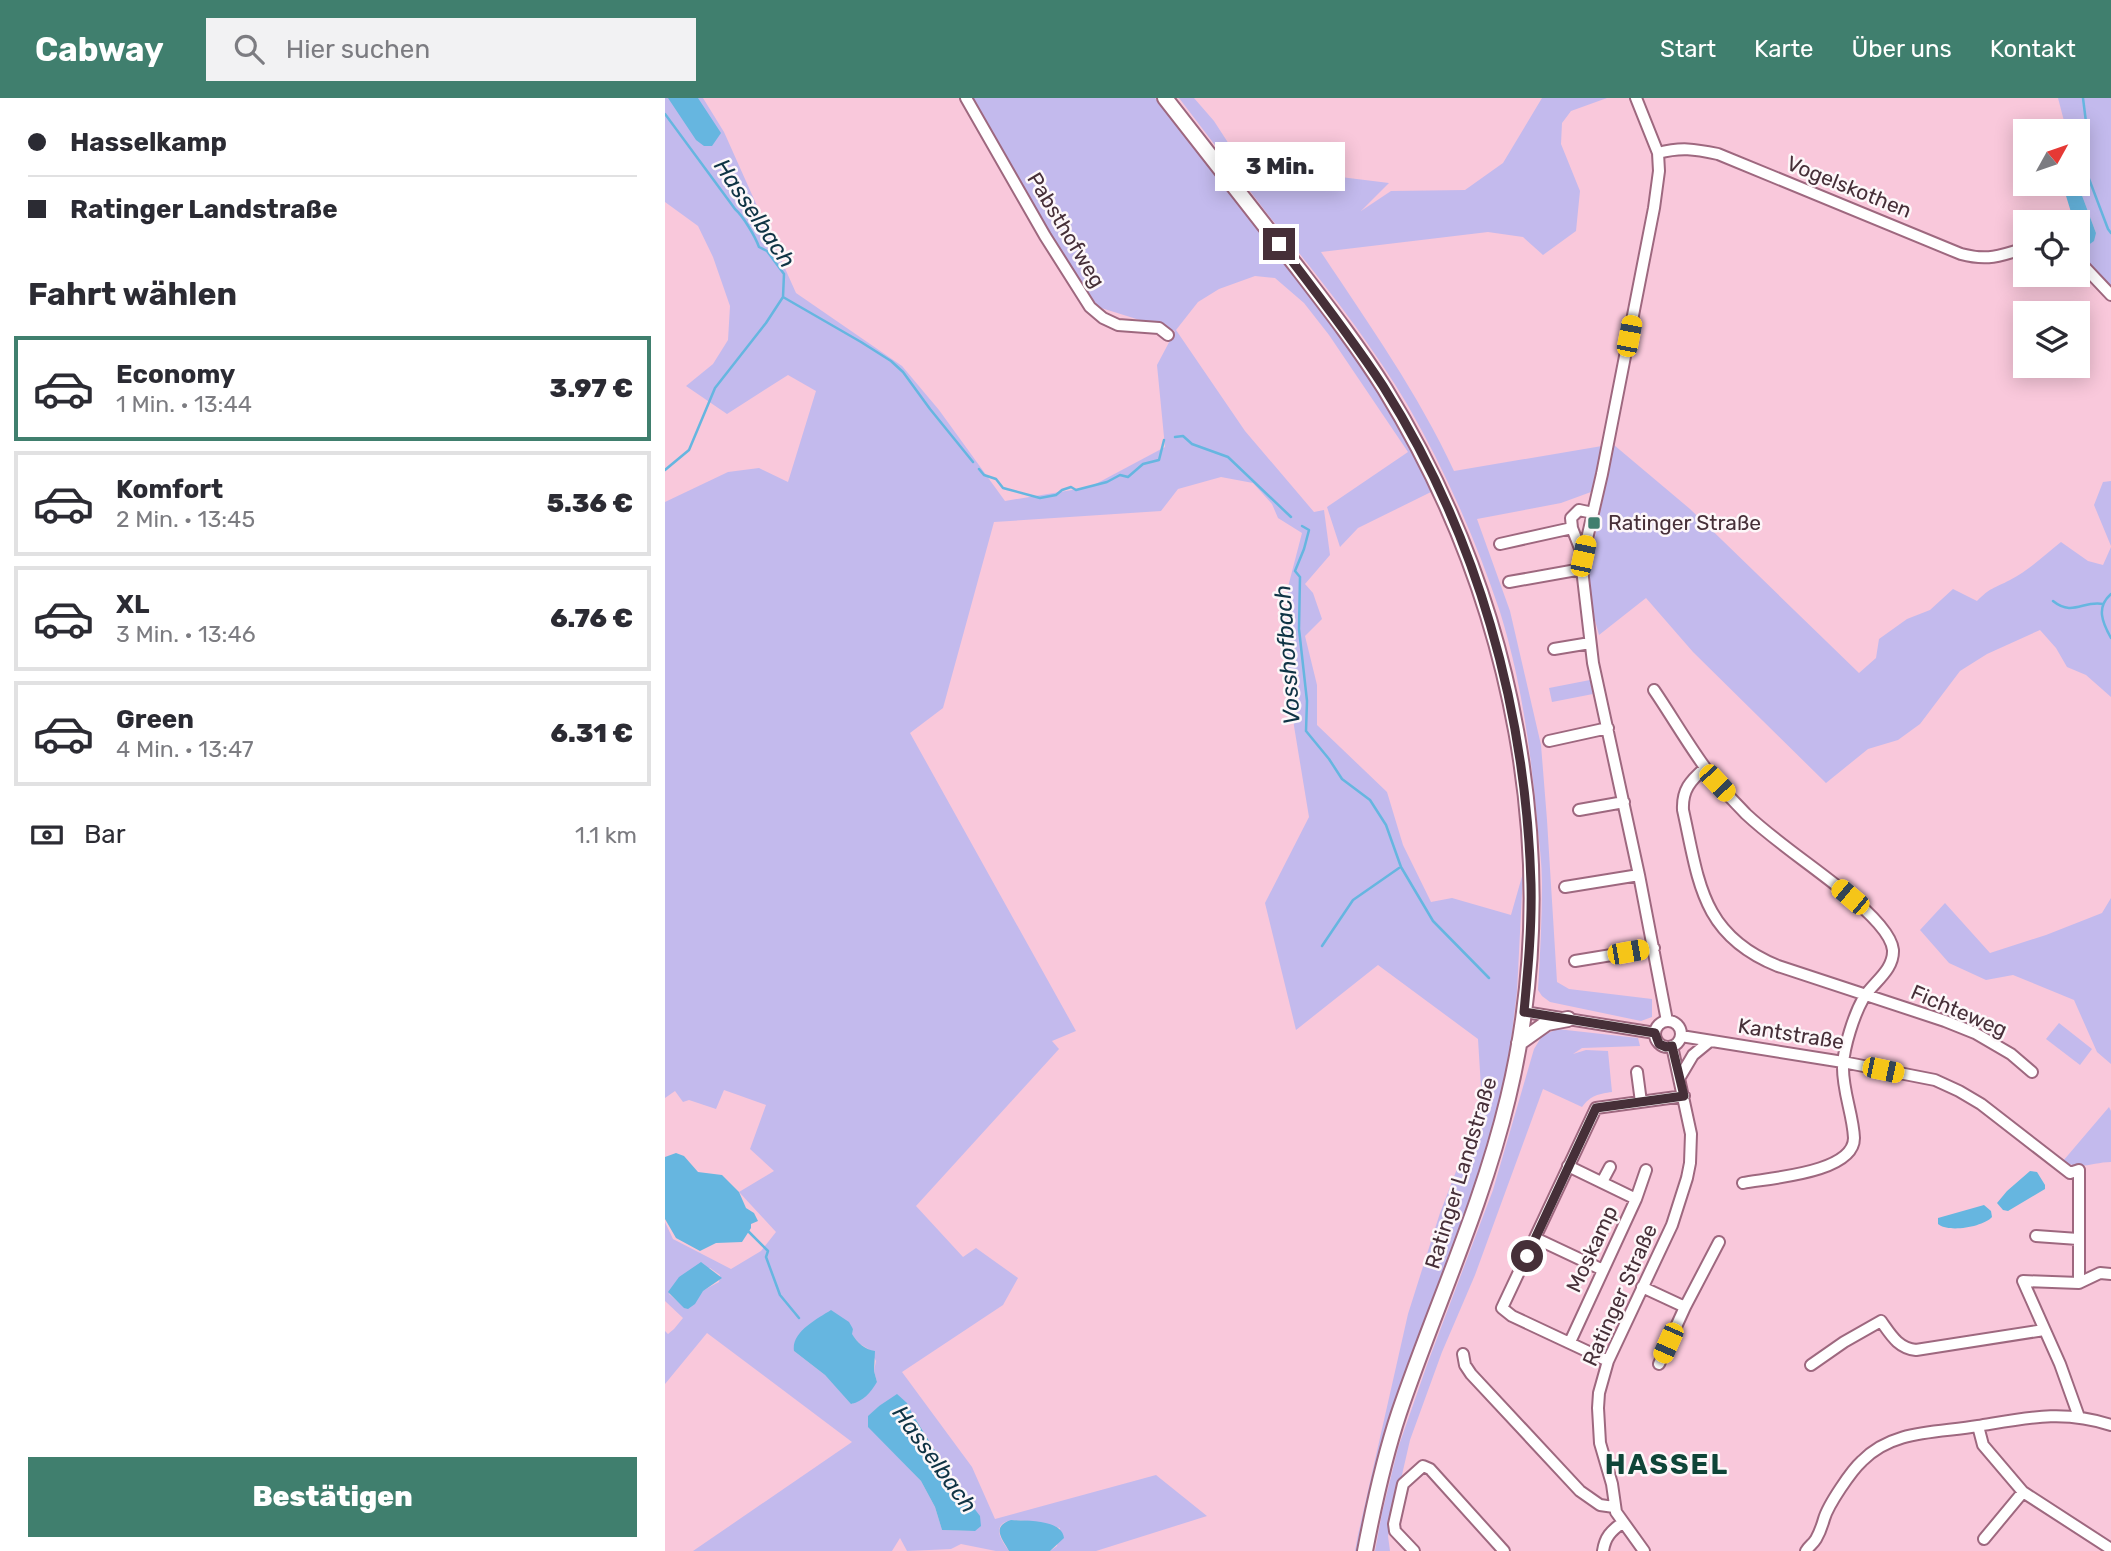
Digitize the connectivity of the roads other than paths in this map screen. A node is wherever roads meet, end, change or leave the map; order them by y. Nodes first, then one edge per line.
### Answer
1 (966, 98) edge
2 (1165, 98) edge
3 (1636, 98) edge
4 (1658, 153) junction
5 (2013, 252) edge
6 (2090, 273) edge
7 (2111, 295) edge
8 (1168, 335) dead end
9 (1593, 513) junction
10 (1572, 528) junction
11 (1500, 544) dead end
12 (1583, 556) junction
13 (1582, 569) junction
14 (1509, 582) dead end
15 (1590, 643) junction
16 (1554, 649) dead end
17 (1654, 690) dead end
18 (1608, 728) junction
19 (1549, 741) dead end
20 (1705, 768) junction
21 (1624, 802) junction
22 (1579, 810) dead end
23 (1639, 875) junction
24 (1565, 887) dead end
25 (1654, 948) junction
26 (1575, 961) dead end
27 (1865, 995) junction
28 (1524, 1012) junction
29 (1568, 1019) junction
30 (1667, 1020) junction
31 (1655, 1033) junction
32 (1681, 1036) junction
33 (1710, 1041) junction
34 (1519, 1043) junction
35 (1672, 1046) junction
36 (1843, 1062) junction
37 (1637, 1072) dead end
38 (2032, 1072) dead end
39 (1680, 1077) junction
40 (1684, 1096) junction
41 (1641, 1102) junction
42 (1568, 1166) junction
43 (1610, 1167) dead end
44 (1646, 1170) dead end
45 (1602, 1182) junction
46 (1743, 1183) dead end
47 (1636, 1199) junction
48 (2036, 1236) dead end
49 (1535, 1238) junction
50 (2078, 1239) junction
51 (1719, 1242) dead end
52 (1603, 1270) junction
53 (2111, 1274) edge
54 (2080, 1283) junction
55 (1642, 1287) junction
56 (1685, 1307) junction
57 (2044, 1330) junction
58 (1570, 1342) junction
59 (1463, 1354) dead end
60 (1608, 1361) junction
61 (1659, 1364) dead end
62 (1811, 1365) dead end
63 (2079, 1417) junction
64 (2111, 1424) edge
65 (1978, 1426) junction
66 (2022, 1492) junction
67 (1614, 1507) junction
68 (1622, 1523) junction
69 (1984, 1539) dead end
70 (2111, 1549) edge
71 (1365, 1551) edge
72 (1414, 1551) edge
73 (1504, 1551) edge
74 (1604, 1551) edge
75 (1644, 1551) edge
76 (1806, 1551) edge

1 - 8 street, Pabsthofweg
2 - 28 main road, Ratinger Landstraße
3 - 4 street
4 - 5 street, Vogelskothen
4 - 9 street
6 - 7 street
9 - 10 street
9 - 12 street
10 - 11 street
10 - 12 street
12 - 13 street
13 - 14 street
13 - 15 street
15 - 16 street
15 - 18 street
17 - 20 street
18 - 19 street
18 - 21 street
20 - 27 street
20 - 27 street, Fichteweg
21 - 22 street
21 - 23 street
23 - 24 street
23 - 25 street
25 - 26 street
25 - 30 street
27 - 36 street
27 - 38 street, Fichteweg
28 - 29 street
28 - 34 main road, Ratinger Landstraße
29 - 31 street
29 - 34 main road
30 - 31 street
30 - 32 street
31 - 35 street
32 - 33 street, Kantstraße
32 - 35 street
33 - 36 street, Kantstraße
33 - 39 street
34 - 71 main road, Ratinger Landstraße
35 - 39 street, Ratinger Straße
36 - 46 street
36 - 50 street, Kantstraße
37 - 41 street
39 - 40 street, Ratinger Straße
40 - 41 street
40 - 55 street, Ratinger Straße
41 - 42 street
42 - 45 street
42 - 49 street
43 - 45 street
44 - 47 street, Moskamp
45 - 47 street
47 - 52 street, Moskamp
48 - 50 street
49 - 52 street
49 - 58 street
50 - 54 street
51 - 56 street
52 - 58 street, Moskamp
53 - 54 street
54 - 57 street
55 - 56 street
55 - 60 street, Ratinger Straße
56 - 61 street
57 - 62 street
57 - 63 street
58 - 60 street
59 - 67 street
60 - 67 street, Ratinger Straße
63 - 64 street
63 - 65 street
65 - 66 street
65 - 76 street
66 - 69 street
66 - 70 street
67 - 68 street, Ratinger Straße
68 - 74 street
68 - 75 street, Ratinger Straße
72 - 73 street

